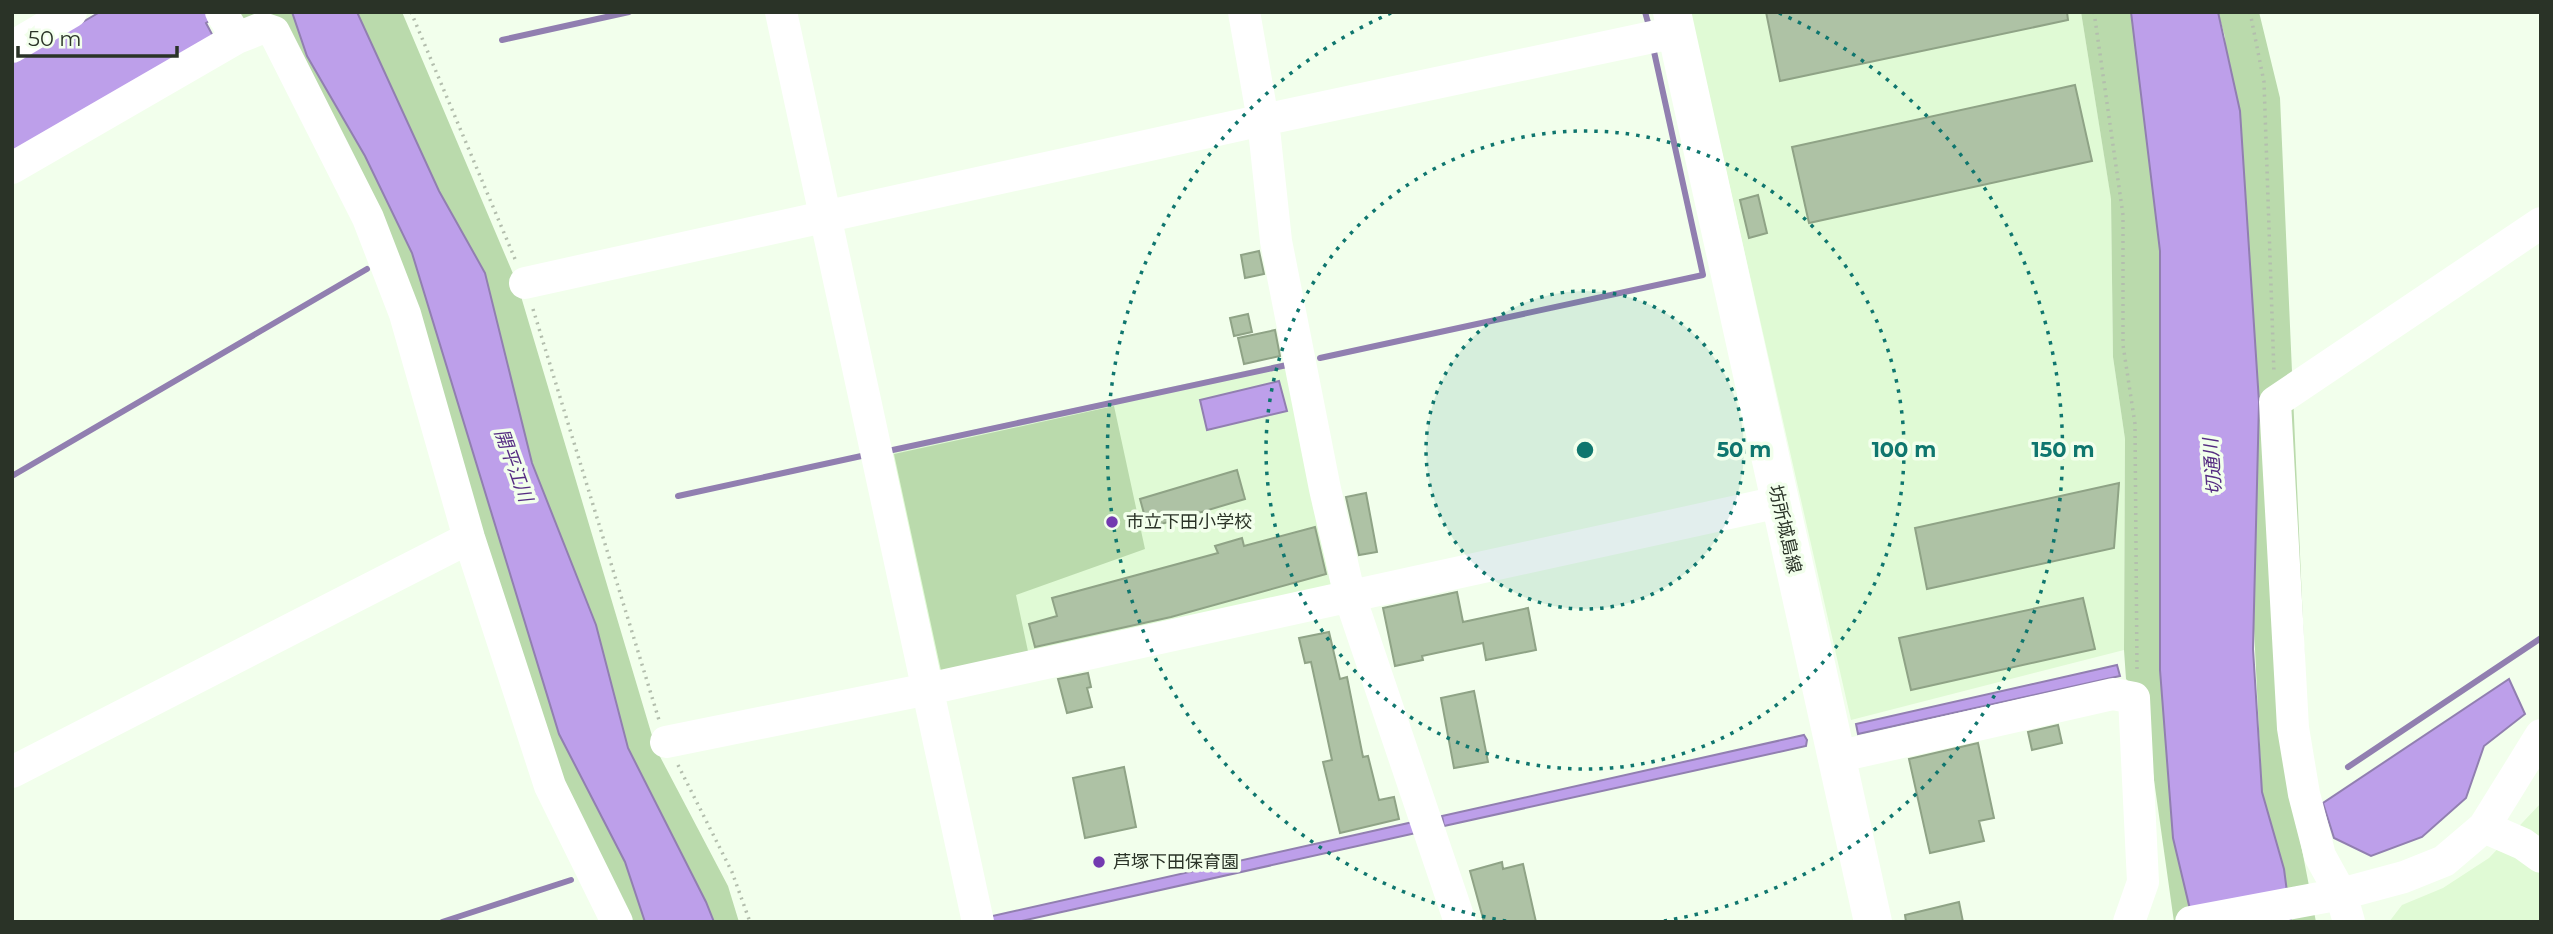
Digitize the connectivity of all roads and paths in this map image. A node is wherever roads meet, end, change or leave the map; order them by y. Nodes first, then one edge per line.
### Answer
1 (71, 12) edge
2 (411, 12) edge
3 (781, 12) edge
4 (1244, 12) edge
5 (2094, 12) edge
6 (2250, 12) edge
7 (1674, 22) edge
8 (230, 27) edge
9 (12, 47) edge
10 (1263, 120) junction
11 (12, 168) edge
12 (826, 217) junction
13 (2541, 223) edge
14 (525, 283) junction
15 (2275, 402) junction
16 (1779, 502) junction
17 (469, 538) junction
18 (1350, 597) junction
19 (928, 689) junction
20 (2134, 698) junction
21 (2541, 735) edge
22 (666, 743) junction
23 (1836, 757) junction
24 (12, 772) edge
25 (2484, 827) junction
26 (2541, 857) edge
27 (2336, 904) edge
28 (617, 922) edge
29 (750, 922) edge
30 (978, 922) edge
31 (1460, 922) edge
32 (1873, 922) edge
33 (2129, 922) edge
34 (2191, 922) edge

1 - 9 street
2 - 14 path
3 - 12 street
4 - 10 street
5 - 20 path
6 - 15 path
7 - 10 street
7 - 16 main road, 坊所城島線
8 - 11 street
8 - 17 street
10 - 12 street
10 - 18 street
12 - 14 street
12 - 19 street
13 - 15 street
14 - 22 path
15 - 27 street
16 - 18 street
16 - 23 main road, 坊所城島線
17 - 24 street
17 - 28 street
18 - 19 street
18 - 31 street
19 - 22 street
19 - 30 street
20 - 23 street
20 - 33 street
21 - 25 street
22 - 29 path
23 - 32 main road, 坊所城島線
25 - 26 street
25 - 27 street
27 - 34 street

